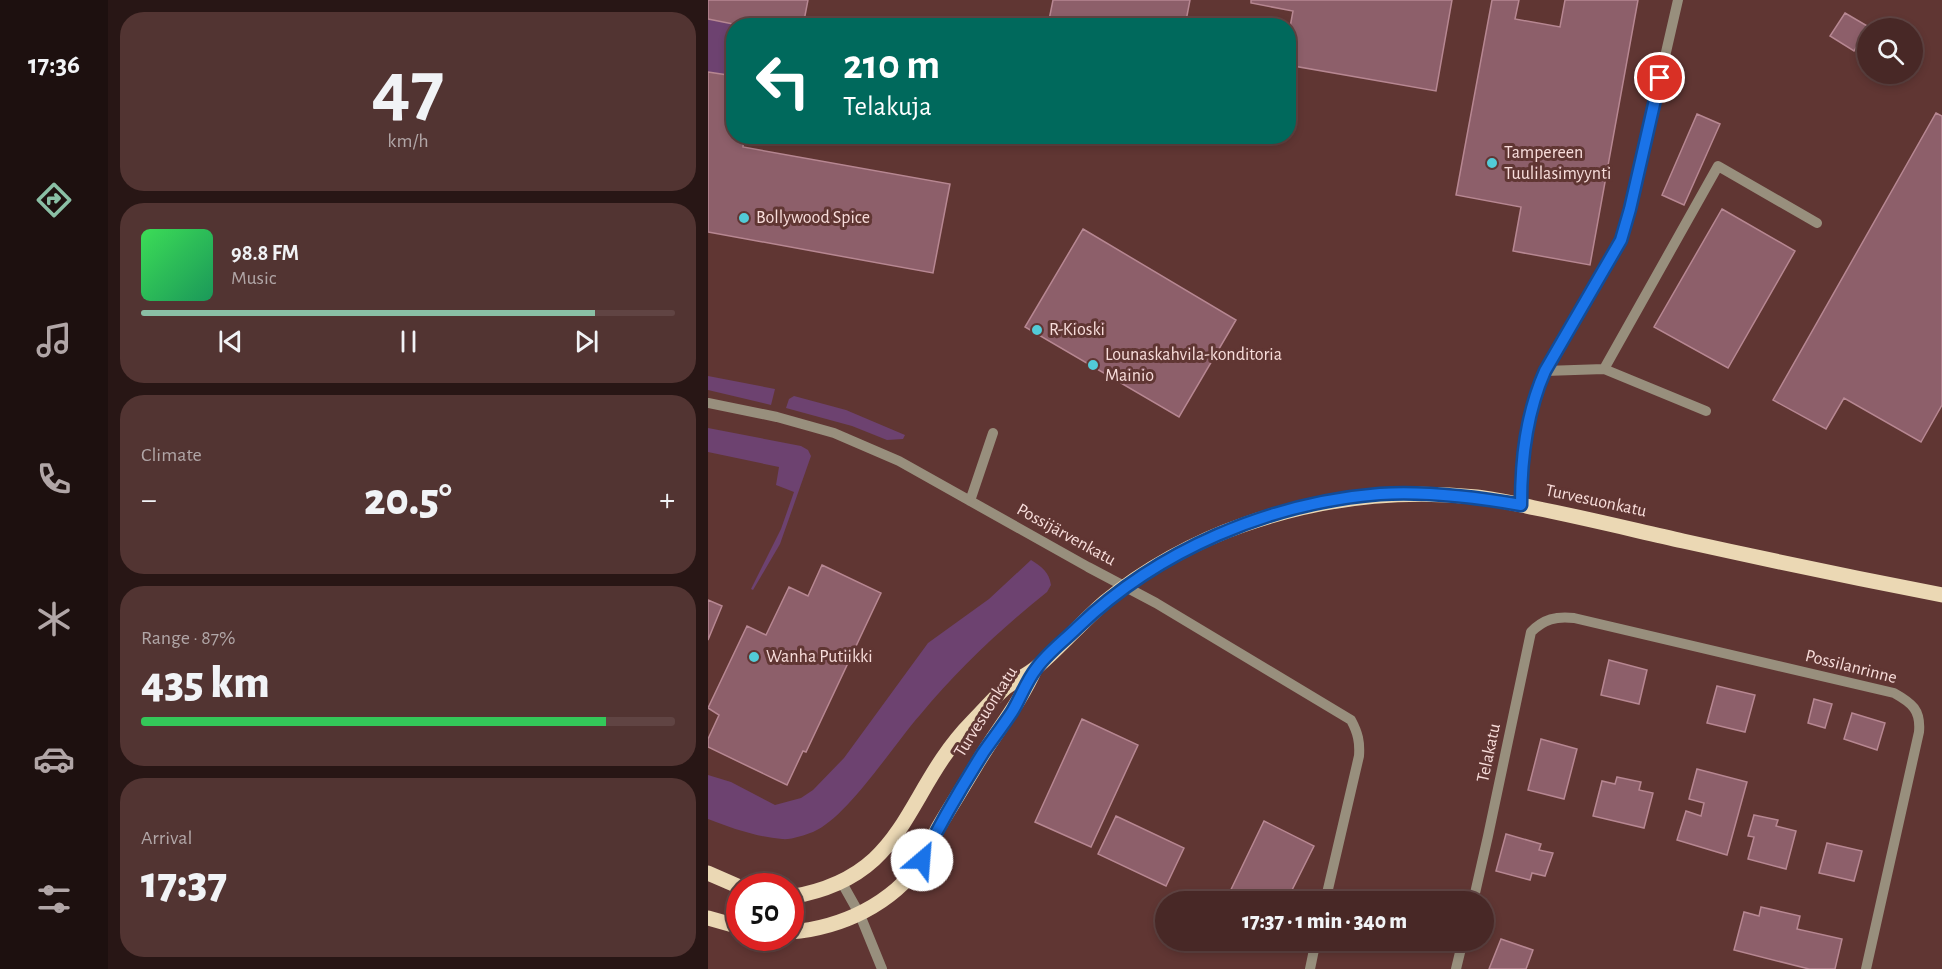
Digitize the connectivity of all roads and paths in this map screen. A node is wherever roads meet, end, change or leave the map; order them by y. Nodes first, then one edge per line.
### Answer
1 (1678, 0) edge
2 (1817, 223) dead end
3 (1604, 369) junction
4 (1545, 371) junction
5 (708, 403) edge
6 (1706, 411) dead end
7 (993, 433) dead end
8 (970, 501) junction
9 (1521, 505) junction
10 (1126, 587) junction
11 (1942, 595) edge
12 (1548, 620) joint
13 (1035, 669) junction
14 (708, 873) edge
15 (726, 881) edge
16 (842, 882) junction
17 (1328, 891) edge
18 (1476, 891) edge
19 (804, 893) edge
20 (860, 915) junction
21 (708, 918) edge
22 (726, 923) edge
23 (804, 930) edge
24 (1314, 951) edge
25 (1460, 951) edge
26 (882, 969) edge
27 (1310, 969) edge
28 (1456, 969) edge
29 (1866, 969) edge

1 - 4 street
2 - 3 street
3 - 4 street
3 - 6 street
4 - 9 street
5 - 8 street, Possijärvenkatu
7 - 8 street
8 - 10 street, Possijärvenkatu
9 - 10 main road, Turvesuonkatu
9 - 11 main road, Turvesuonkatu
10 - 13 main road, Turvesuonkatu
10 - 17 street, Possijärvenkatu
12 - 18 street, Telakatu
12 - 29 street, Possilanrinne
13 - 16 main road, Turvesuonkatu
13 - 20 main road, Turvesuonkatu
14 - 15 main road
16 - 19 main road, Turvesuonkatu
16 - 20 street
20 - 23 main road, Turvesuonkatu
20 - 26 street
21 - 22 main road
24 - 27 street
25 - 28 street

